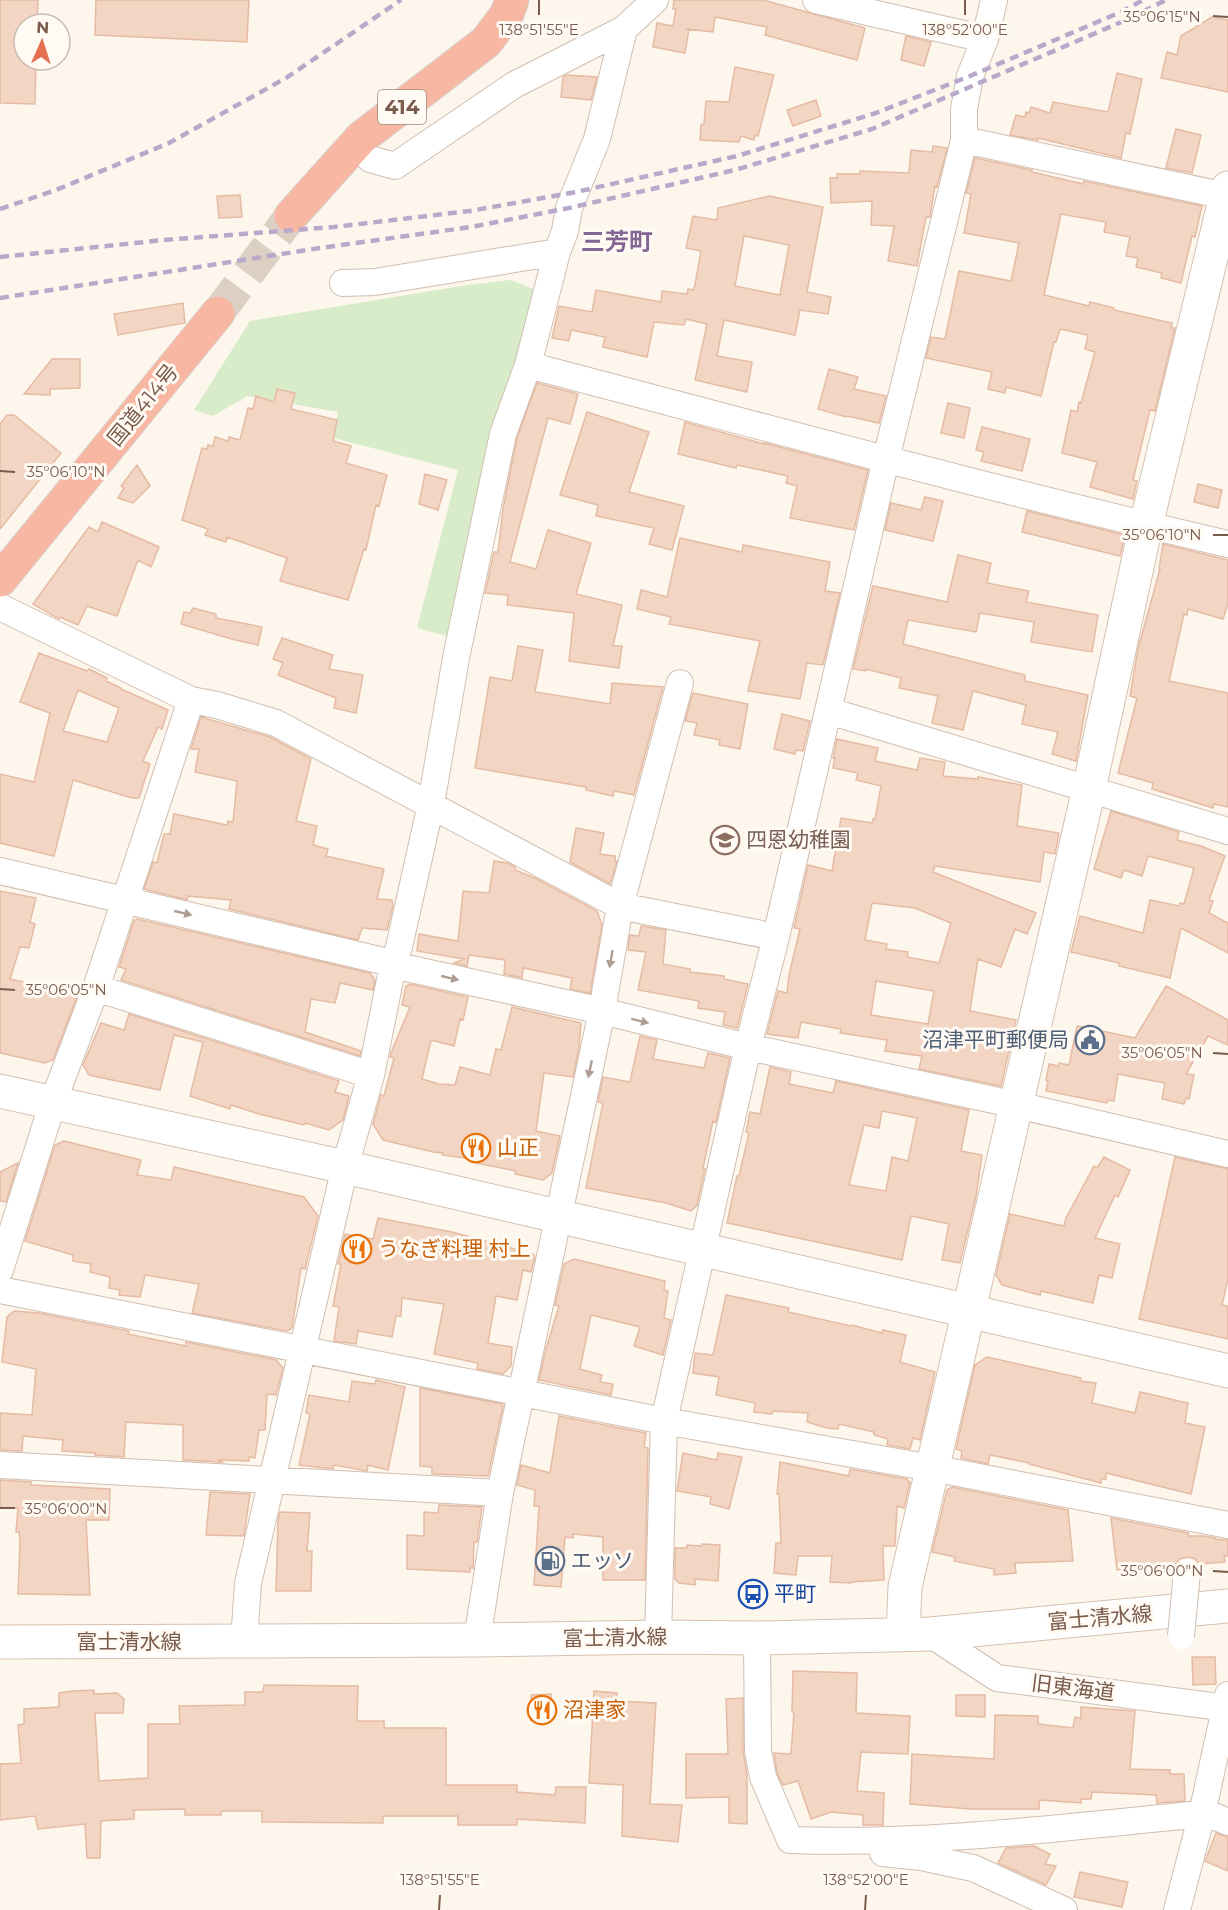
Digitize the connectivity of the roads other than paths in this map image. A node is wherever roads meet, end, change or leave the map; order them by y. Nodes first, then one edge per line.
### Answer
1 (512, 0) edge
2 (655, 0) edge
3 (816, 0) edge
4 (994, 0) edge
5 (624, 29) junction
6 (984, 39) junction
7 (964, 140) junction
8 (370, 159) dead end
9 (1227, 192) edge
10 (291, 216) tunnel mouth
11 (557, 252) junction
12 (342, 283) dead end
13 (218, 313) tunnel mouth
14 (528, 365) junction
15 (886, 459) junction
16 (1146, 525) junction
17 (1228, 544) edge
18 (0, 580) edge
19 (0, 607) edge
20 (680, 683) dead end
21 (191, 700) junction
22 (829, 711) junction
23 (1089, 789) junction
24 (431, 804) junction
25 (1228, 831) edge
26 (0, 872) edge
27 (126, 900) junction
28 (620, 906) junction
29 (776, 938) junction
30 (393, 965) junction
31 (96, 988) junction
32 (602, 1011) junction
33 (748, 1047) junction
34 (371, 1075) junction
35 (0, 1091) edge
36 (53, 1102) junction
37 (1017, 1105) junction
38 (1228, 1154) edge
39 (345, 1167) junction
40 (558, 1216) junction
41 (704, 1250) junction
42 (0, 1270) edge
43 (0, 1290) edge
44 (968, 1312) junction
45 (302, 1350) junction
46 (1228, 1371) edge
47 (520, 1393) junction
48 (664, 1421) junction
49 (0, 1465) edge
50 (932, 1468) junction
51 (273, 1480) junction
52 (500, 1493) junction
53 (1228, 1525) edge
54 (1187, 1572) dead end
55 (1228, 1606) edge
56 (917, 1634) junction
57 (1181, 1636) dead end
58 (658, 1637) junction
59 (757, 1638) junction
60 (477, 1640) junction
61 (0, 1642) edge
62 (244, 1642) junction
63 (1227, 1704) edge
64 (1202, 1814) junction
65 (1228, 1822) edge
66 (843, 1842) junction
67 (1064, 1910) edge
68 (1177, 1910) edge

1 - 10 highway, 414
2 - 5 street
3 - 6 street
4 - 6 street
5 - 8 street
5 - 11 street
6 - 7 street
7 - 9 street
7 - 15 street
9 - 16 street
11 - 12 street
11 - 14 street
13 - 18 highway, 国道414号
14 - 15 street
14 - 24 street
15 - 16 street
15 - 22 street
16 - 17 street
16 - 23 street
19 - 21 street
20 - 28 street
21 - 24 street
21 - 27 street
22 - 23 street
22 - 29 street
23 - 25 street
23 - 37 street
24 - 28 street
24 - 30 street
26 - 27 street
27 -> 30 street
27 - 31 street
28 - 29 street
28 -> 32 street
29 - 33 street
30 -> 32 street
30 - 34 street
31 - 34 street
31 - 36 street
32 -> 33 street
32 -> 40 street
33 - 37 street
33 - 41 street
34 - 39 street
35 - 36 street
36 - 39 street
36 - 42 street
37 - 38 street
37 - 44 street
39 - 40 street
39 - 45 street
40 - 41 street
40 - 47 street
41 - 44 street
41 - 48 street
43 - 45 street
44 - 46 street
44 - 50 street
45 - 47 street
45 - 51 street
47 - 48 street
47 - 52 street
48 - 50 street
48 - 58 street
49 - 51 street
50 - 53 street
50 - 56 street
51 - 52 street
51 - 62 street
52 - 60 street
54 - 57 street, bridge
55 - 56 street, 富士清水線
56 - 59 street, 富士清水線
56 - 63 street, 旧東海道
58 - 59 street, 富士清水線
58 - 60 street, 富士清水線
59 - 66 street
60 - 62 street, 富士清水線
61 - 62 street, 富士清水線
63 - 64 street
64 - 65 street
64 - 66 street
64 - 68 street
66 - 67 street

